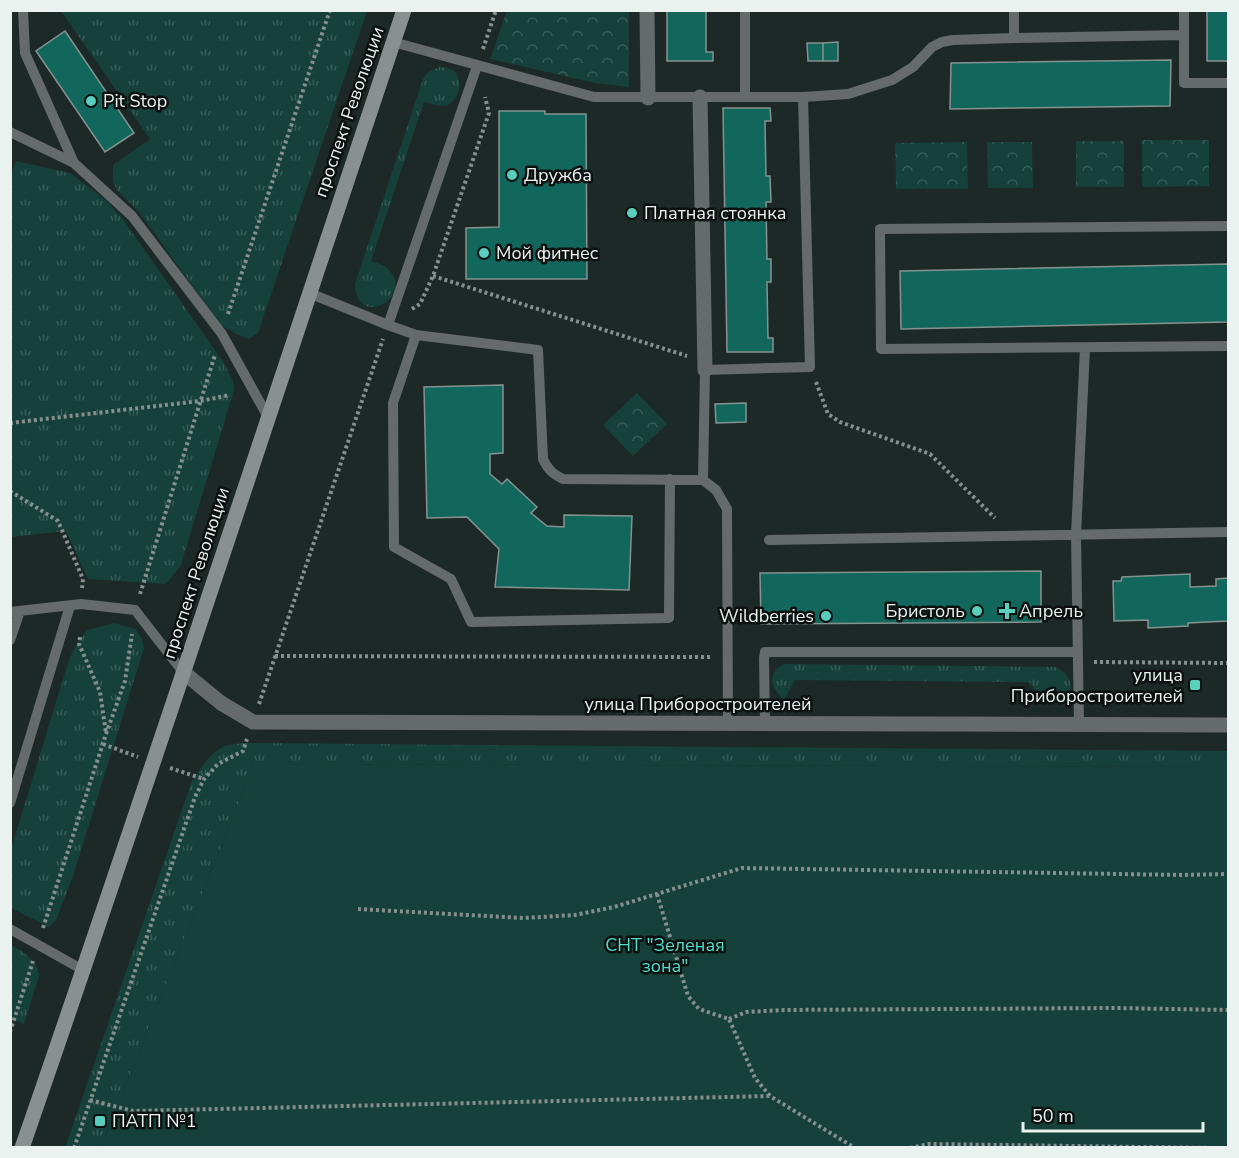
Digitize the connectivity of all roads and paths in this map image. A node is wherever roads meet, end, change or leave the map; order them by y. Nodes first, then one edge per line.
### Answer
1 (23, 10) edge
2 (330, 10) edge
3 (404, 10) edge
4 (496, 10) edge
5 (647, 10) edge
6 (745, 10) edge
7 (1014, 10) edge
8 (1184, 10) edge
9 (1184, 35) junction
10 (1014, 38) junction
11 (393, 42) junction
12 (477, 66) junction
13 (1228, 83) edge
14 (700, 97) junction
15 (745, 97) junction
16 (802, 97) junction
17 (648, 98) junction
18 (10, 132) edge
19 (74, 163) junction
20 (1228, 226) edge
21 (433, 276) junction
22 (309, 293) junction
23 (388, 325) junction
24 (222, 334) junction
25 (416, 335) junction
26 (1228, 346) edge
27 (1085, 348) junction
28 (700, 364) junction
29 (810, 367) junction
30 (230, 395) dead end
31 (200, 401) junction
32 (268, 417) junction
33 (10, 423) edge
34 (670, 479) junction
35 (703, 480) junction
36 (1228, 532) edge
37 (1076, 535) junction
38 (1013, 536) junction
39 (769, 540) dead end
40 (70, 606) junction
41 (135, 610) junction
42 (15, 612) edge
43 (10, 640) edge
44 (275, 656) junction
45 (729, 657) junction
46 (1078, 657) junction
47 (1228, 663) edge
48 (183, 672) junction
49 (253, 722) junction
50 (728, 724) junction
51 (765, 724) junction
52 (1079, 725) junction
53 (1228, 725) edge
54 (10, 803) edge
55 (1228, 874) edge
56 (657, 894) junction
57 (358, 909) dead end
58 (10, 929) edge
59 (38, 945) junction
60 (83, 970) junction
61 (1228, 1010) edge
62 (729, 1019) junction
63 (10, 1032) edge
64 (770, 1096) junction
65 (90, 1101) junction
66 (22, 1148) edge
67 (74, 1148) edge
68 (855, 1148) edge
69 (910, 1148) edge
70 (1217, 1148) edge

1 - 19 lane
2 - 24 path
3 - 11 main road, проспект Революции
4 - 12 path
5 - 17 street
6 - 15 lane
7 - 10 lane
8 - 9 lane
9 - 10 lane
9 - 13 lane
10 - 16 lane
11 - 12 lane
11 - 22 main road, проспект Революции
12 - 17 lane
12 - 21 path
12 - 23 lane
14 - 15 lane
14 - 17 lane
14 - 28 street
15 - 16 lane
16 - 29 lane
18 - 19 lane
19 - 24 lane
20 - 27 lane
21 - 23 path
21 - 28 path
22 - 23 lane
22 - 32 main road, проспект Революции
23 - 25 lane
23 - 44 path
24 - 31 path
24 - 32 lane
25 - 34 lane
25 - 34 lane
26 - 27 lane
27 - 37 lane
28 - 29 lane
28 - 35 lane
29 - 38 path
30 - 31 path
31 - 33 path
31 - 41 path
32 - 48 main road, проспект Революции
34 - 35 lane
35 - 45 lane
36 - 37 lane
37 - 38 lane
37 - 46 lane
38 - 39 lane
40 - 41 lane
40 - 42 lane
40 - 54 lane
41 - 48 lane
41 - 59 path
42 - 43 lane
44 - 45 path
44 - 49 path
45 - 50 lane
46 - 47 path
46 - 51 lane
46 - 52 lane
48 - 49 street
48 - 60 main road, проспект Революции
49 - 50 street, улица Приборостроителей
49 - 65 path
50 - 51 street, улица Приборостроителей
51 - 52 street, улица Приборостроителей
52 - 53 street, улица Приборостроителей
55 - 56 path
56 - 57 path
56 - 62 path
58 - 59 lane
59 - 60 lane
59 - 63 path
60 - 66 main road, проспект Революции
61 - 62 path
62 - 64 path
64 - 65 path
64 - 68 path
65 - 67 path
69 - 70 path

